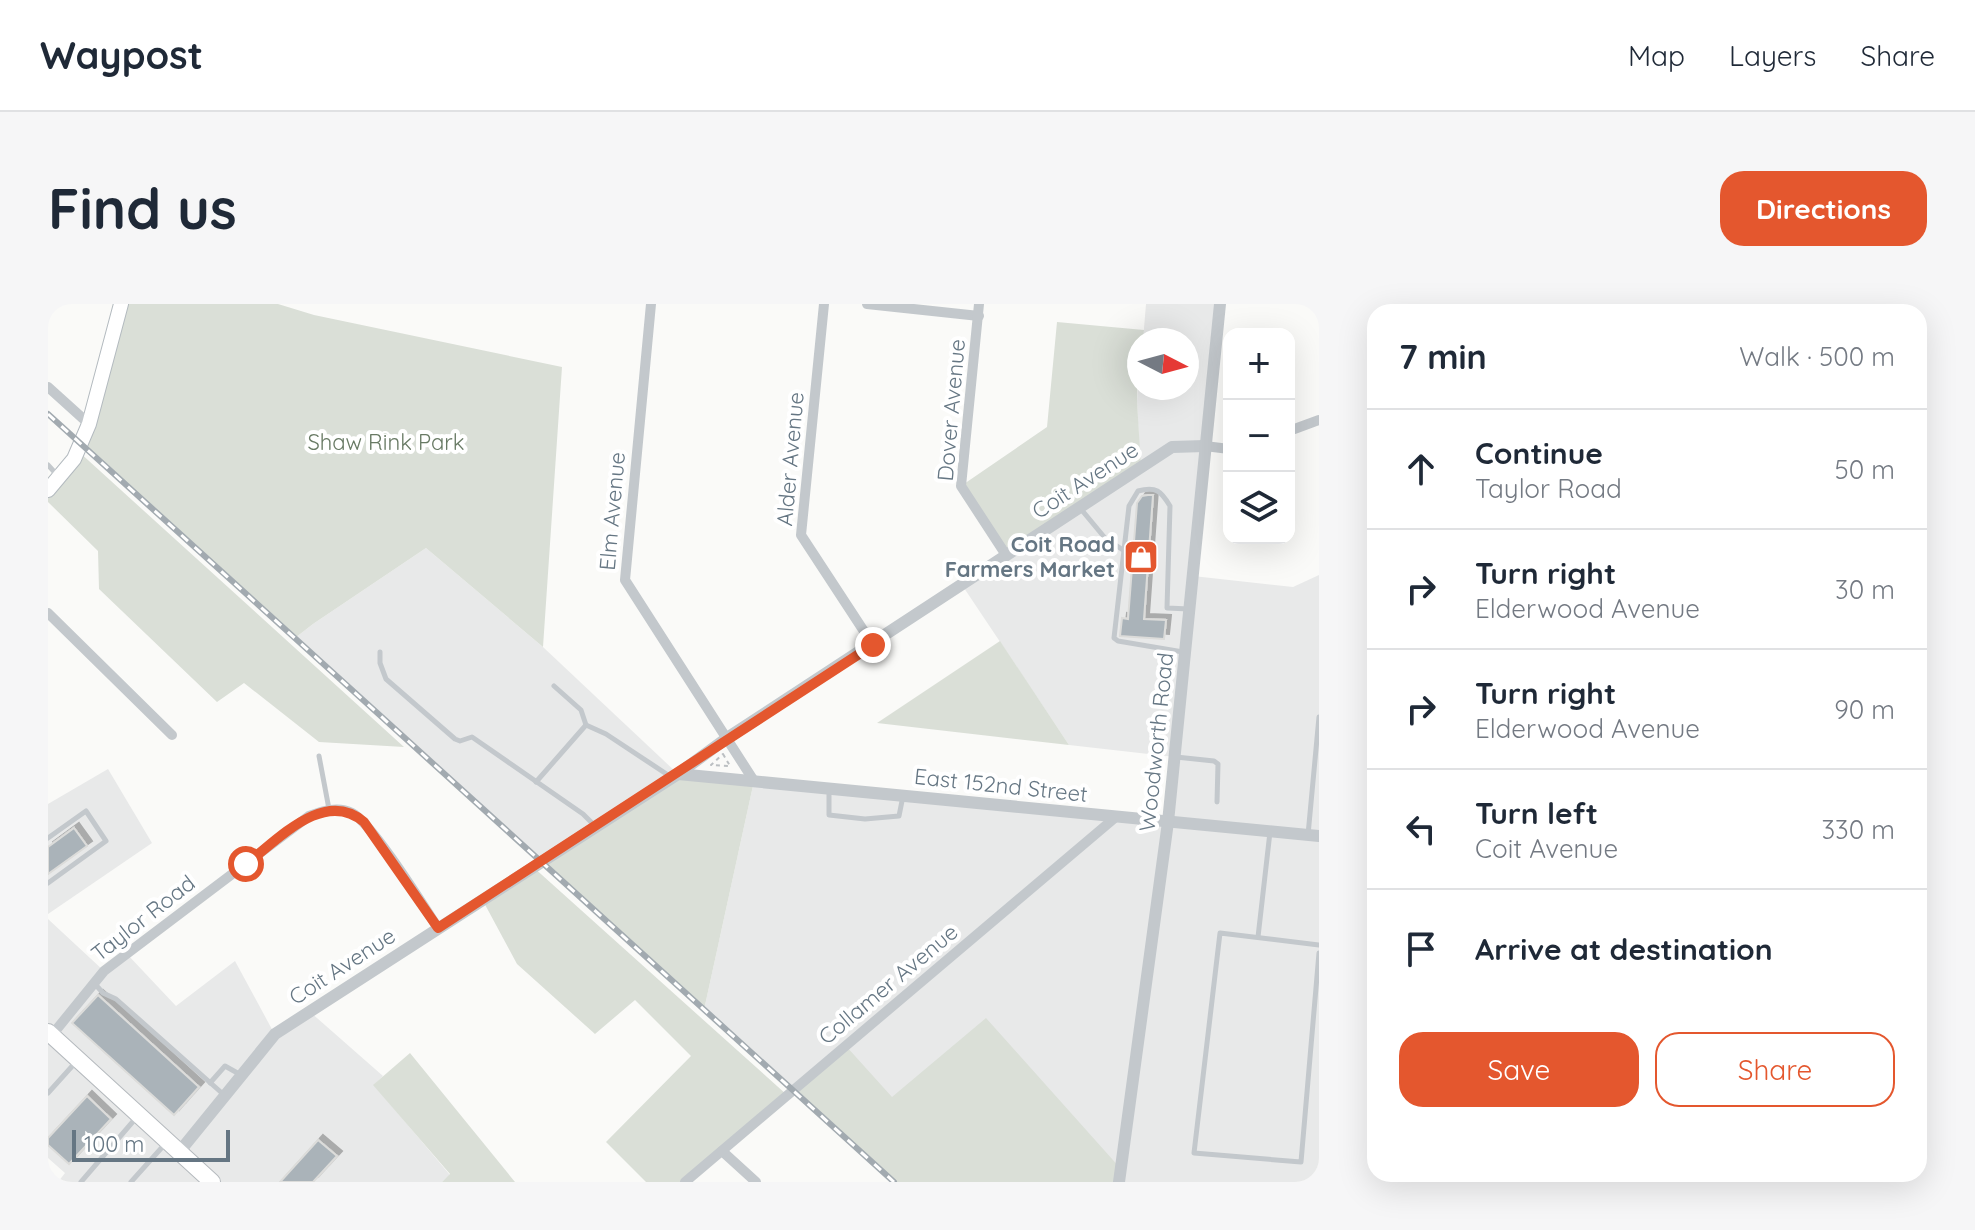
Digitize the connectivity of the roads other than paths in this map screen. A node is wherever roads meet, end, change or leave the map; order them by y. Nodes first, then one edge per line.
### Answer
1 (121, 304) edge
2 (643, 304) edge
3 (651, 304) edge
4 (824, 304) edge
5 (867, 304) edge
6 (1220, 304) edge
7 (979, 310) edge
8 (48, 387) edge
9 (1319, 420) edge
10 (89, 424) junction
11 (1295, 429) edge
12 (1205, 446) junction
13 (1223, 448) edge
14 (48, 465) edge
15 (60, 478) junction
16 (48, 490) edge
17 (1079, 508) junction
18 (1123, 550) junction
19 (1006, 555) junction
20 (1190, 609) junction
21 (48, 613) edge
22 (873, 645) junction
23 (380, 652) dead end
24 (1185, 652) junction
25 (554, 686) dead end
26 (1319, 717) edge
27 (586, 725) junction
28 (172, 735) dead end
29 (727, 738) junction
30 (319, 756) dead end
31 (1175, 756) junction
32 (675, 776) junction
33 (754, 781) junction
34 (536, 782) junction
35 (829, 788) junction
36 (903, 795) junction
37 (1217, 802) dead end
38 (329, 810) junction
39 (1117, 816) junction
40 (1168, 822) junction
41 (595, 826) junction
42 (1270, 831) junction
43 (1313, 836) edge
44 (48, 838) edge
45 (48, 883) edge
46 (438, 928) junction
47 (1258, 937) junction
48 (1319, 945) edge
49 (1319, 953) edge
50 (94, 983) junction
51 (49, 1036) edge
52 (78, 1059) junction
53 (242, 1076) junction
54 (210, 1083) junction
55 (48, 1093) edge
56 (225, 1096) junction
57 (140, 1114) junction
58 (174, 1145) junction
59 (722, 1151) junction
60 (81, 1182) edge
61 (131, 1182) edge
62 (212, 1182) edge
63 (685, 1182) edge
64 (756, 1182) edge
65 (1119, 1182) edge

1 - 10 main road
2 - 3 street
3 - 29 street, Elm Avenue
4 - 22 street, Alder Avenue
5 - 7 street
6 - 12 street, Woodworth Road
7 - 19 street, Dover Avenue
8 - 10 street
9 - 11 street
10 - 15 main road
12 - 13 street
12 - 17 street, Coit Avenue
12 - 20 street, Woodworth Road
14 - 15 lane
15 - 16 main road
17 - 18 lane
17 - 19 street, Coit Avenue
18 - 20 lane
18 - 24 lane
19 - 22 street, Coit Avenue
20 - 24 street, Woodworth Road
21 - 28 street
22 - 29 street, Coit Avenue
23 - 34 lane
24 - 31 street, Woodworth Road
25 - 27 lane
26 - 43 lane
27 - 32 lane
27 - 34 lane
29 - 32 street, Coit Avenue
29 - 33 street, Elm Avenue
30 - 38 lane
31 - 37 lane
31 - 40 street, Woodworth Road
32 - 33 street, East 152nd Street
32 - 41 street, Coit Avenue
33 - 35 street, East 152nd Street
34 - 41 lane
35 - 36 street, East 152nd Street
35 - 36 lane
36 - 39 street, East 152nd Street
38 - 46 street
38 - 50 street, Taylor Road
39 - 40 street, East 152nd Street
39 - 59 street, Collamer Avenue
40 - 42 street, East 152nd Street
40 - 65 street, Woodworth Road
41 - 46 street, Coit Avenue
42 - 43 street, East 152nd Street
42 - 47 lane
44 - 45 lane
46 - 53 street, Coit Avenue
47 - 48 lane
47 - 49 lane
50 - 51 street, Taylor Road
50 - 54 lane
51 - 52 main road
52 - 55 lane
52 - 57 main road
53 - 54 lane
53 - 56 street, Coit Avenue
54 - 56 lane
56 - 58 street, Coit Avenue
57 - 58 main road
57 - 60 lane
58 - 61 lane
58 - 62 main road
59 - 63 street, Collamer Avenue
59 - 64 street

